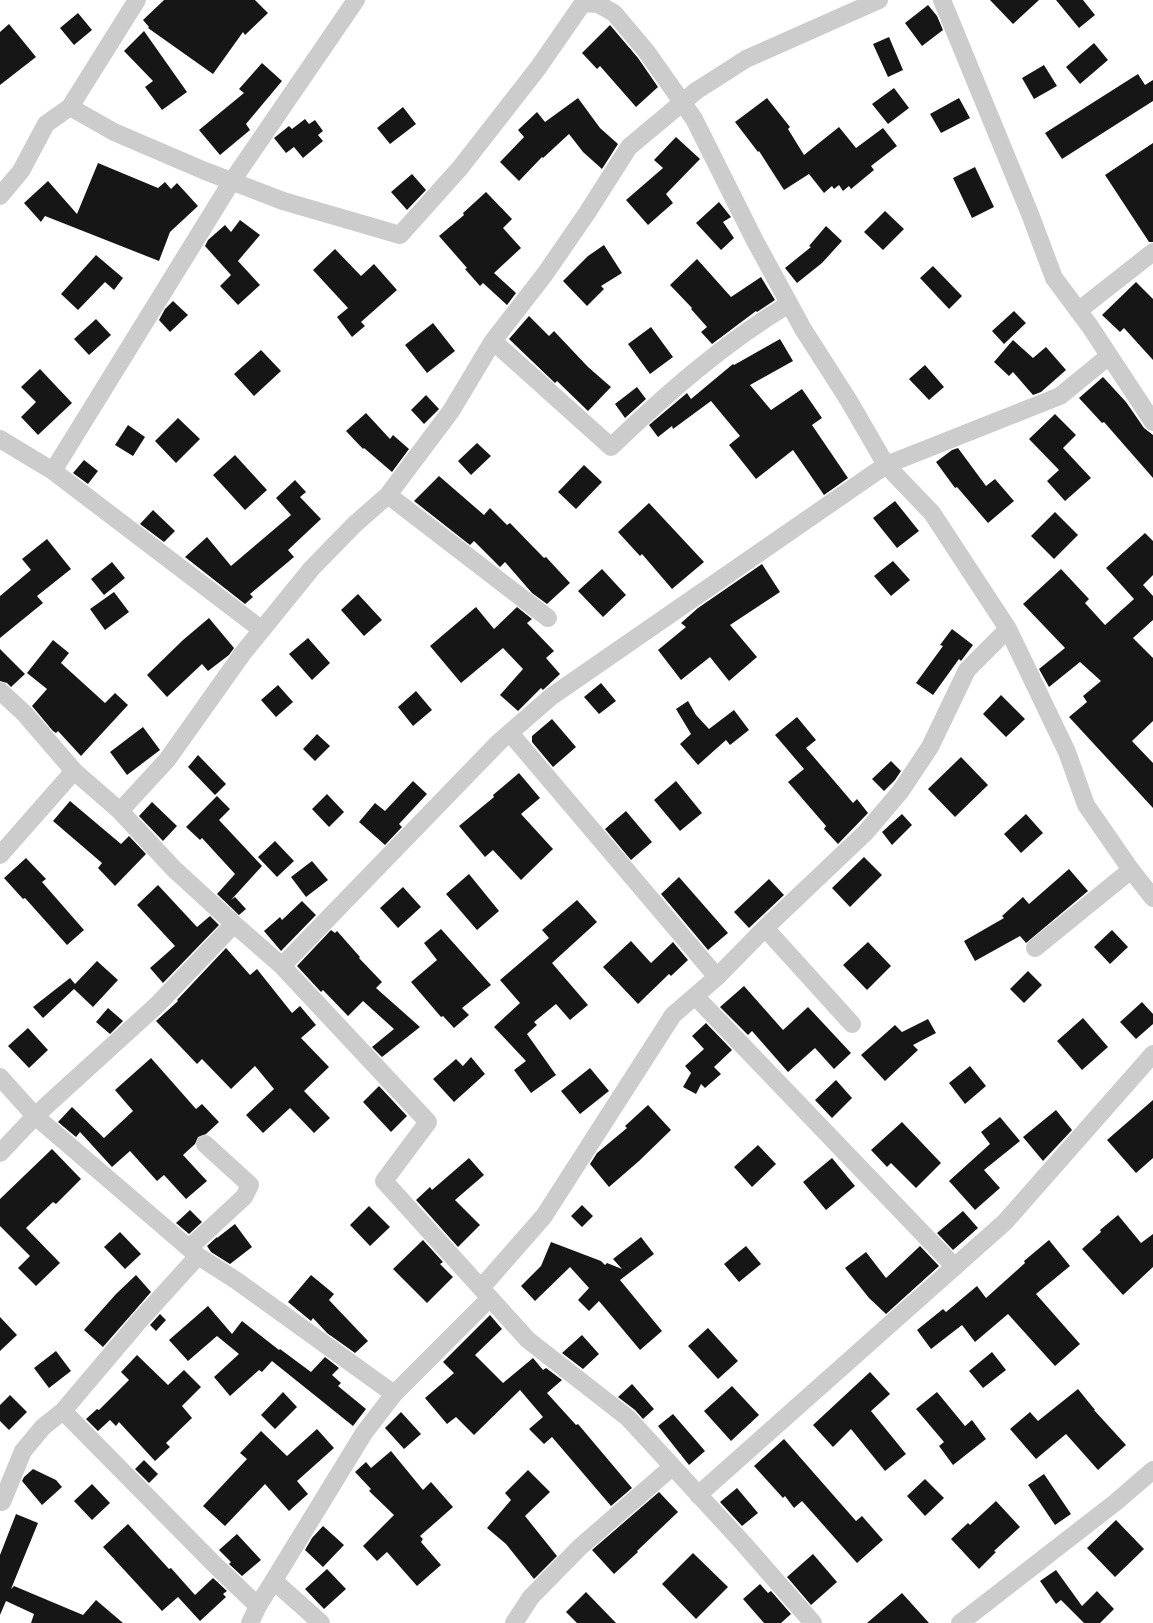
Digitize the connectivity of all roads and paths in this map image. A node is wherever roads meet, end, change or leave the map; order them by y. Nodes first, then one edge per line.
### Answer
1 (137, 0) edge
2 (356, 0) edge
3 (879, 0) edge
4 (942, 0) edge
5 (596, 2) edge
6 (682, 102) junction
7 (70, 107) junction
8 (232, 181) junction
9 (0, 196) edge
10 (1153, 252) edge
11 (789, 304) junction
12 (1078, 311) junction
13 (493, 341) junction
14 (1109, 356) junction
15 (1153, 422) edge
16 (0, 439) edge
17 (886, 465) junction
18 (53, 471) junction
19 (388, 495) junction
20 (548, 618) dead end
21 (1008, 629) junction
22 (262, 630) junction
23 (0, 691) edge
24 (510, 732) junction
25 (74, 770) junction
26 (120, 811) junction
27 (0, 855) edge
28 (1131, 870) junction
29 (1153, 898) edge
30 (234, 924) junction
31 (766, 928) junction
32 (1035, 948) dead end
33 (282, 966) junction
34 (716, 977) junction
35 (695, 996) junction
36 (852, 1024) dead end
37 (1153, 1054) edge
38 (0, 1077) edge
39 (35, 1116) junction
40 (205, 1144) dead end
41 (0, 1152) edge
42 (193, 1252) junction
43 (955, 1266) junction
44 (486, 1293) junction
45 (394, 1394) junction
46 (63, 1411) junction
47 (672, 1466) junction
48 (1153, 1470) edge
49 (698, 1495) junction
50 (1, 1506) edge
51 (274, 1581) junction
52 (258, 1606) junction
53 (250, 1623) edge
54 (321, 1623) edge
55 (514, 1623) edge
56 (813, 1623) edge
57 (960, 1623) edge

1 - 7 street
2 - 8 street
3 - 6 street
4 - 12 street
5 - 6 street
5 - 8 street
6 - 11 street
6 - 13 street
7 - 8 street
7 - 9 street
8 - 18 street
10 - 12 street
11 - 13 street
11 - 17 street
12 - 14 street
13 - 19 street
14 - 15 street
14 - 17 street
16 - 18 street
17 - 21 street
17 - 24 street
18 - 22 street
19 - 20 street
19 - 22 street
21 - 28 street
21 - 31 street
22 - 26 street
23 - 25 street
24 - 33 street
24 - 34 street
25 - 26 street
25 - 27 street
26 - 30 street
28 - 29 street
28 - 32 street
30 - 33 street
30 - 39 street
31 - 34 street
31 - 36 street
33 - 44 street
34 - 35 street
35 - 43 street
35 - 44 street
37 - 43 street
38 - 39 street
39 - 41 street
39 - 42 street
40 - 42 street
42 - 45 street
42 - 46 street
43 - 49 street
44 - 45 street
44 - 47 street
45 - 51 street
46 - 50 street
46 - 52 street
47 - 49 street
47 - 55 street
48 - 57 street
49 - 56 street
51 - 52 street
51 - 54 street
52 - 53 street

